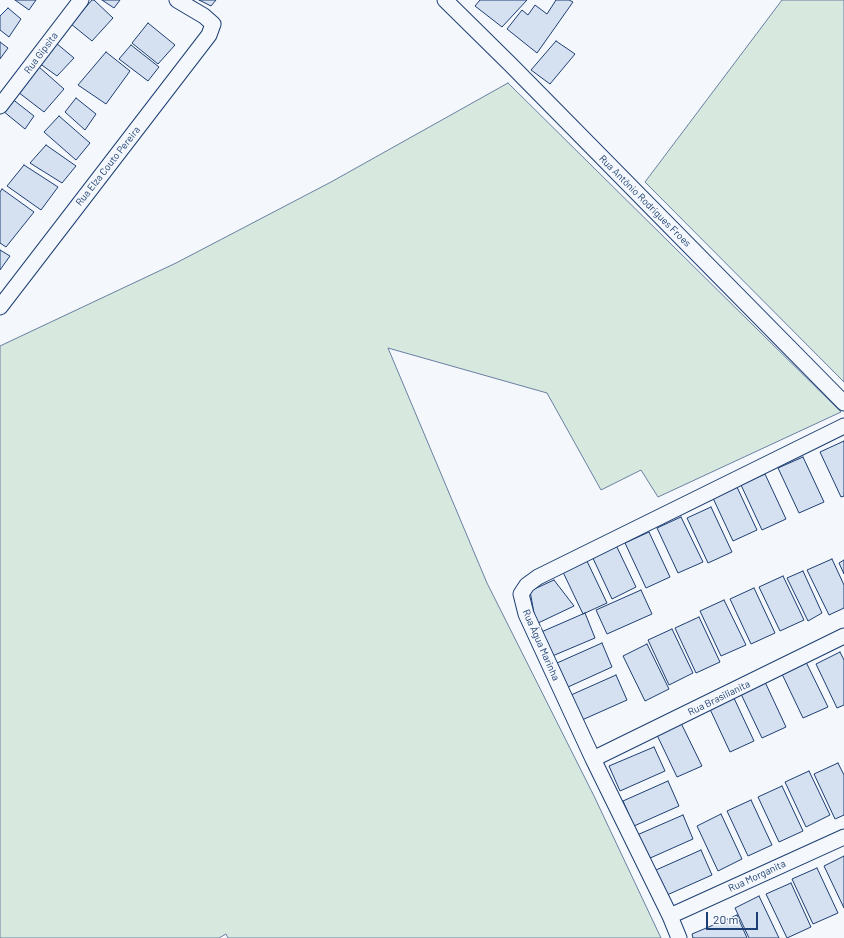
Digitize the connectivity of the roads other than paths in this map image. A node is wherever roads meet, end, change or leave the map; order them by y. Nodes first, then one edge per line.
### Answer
1 (81, 0) edge
2 (177, 0) edge
3 (445, 0) edge
4 (0, 106) edge
5 (0, 307) edge
6 (844, 403) edge
7 (844, 426) edge
8 (844, 636) edge
9 (593, 759) junction
10 (844, 837) edge
11 (670, 916) junction
12 (679, 938) edge

1 - 4 street, Rua Gipsita
2 - 5 street, Rua Elza Couto Pereira
3 - 6 street, Rua Antônio Rodrigues Froes
7 - 9 street, Rua Água Marinha
8 - 9 street, Rua Brasilianita
9 - 11 street, Rua Água Marinha
10 - 11 street, Rua Morganita
11 - 12 street, Rua Água Marinha

